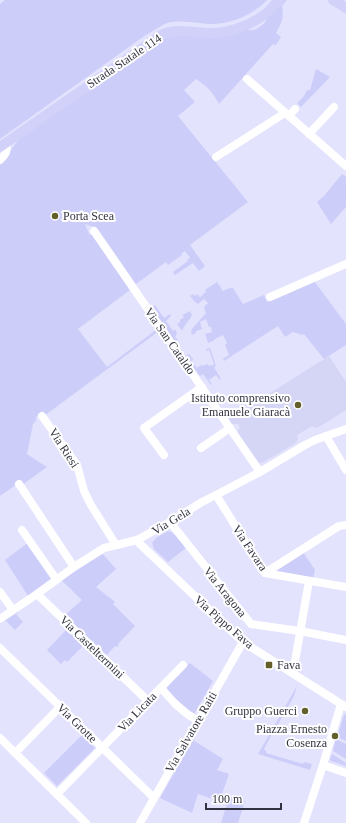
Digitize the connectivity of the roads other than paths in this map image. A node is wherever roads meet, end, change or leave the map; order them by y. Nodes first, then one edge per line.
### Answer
1 (274, 0) edge
2 (279, 0) edge
3 (333, 0) edge
4 (342, 0) edge
5 (346, 2) edge
6 (346, 8) edge
7 (247, 79) dead end
8 (334, 107) dead end
9 (295, 109) dead end
10 (287, 114) junction
11 (309, 134) junction
12 (2, 144) edge
13 (216, 157) dead end
14 (0, 160) edge
15 (346, 166) edge
16 (94, 231) dead end
17 (346, 264) edge
18 (270, 297) dead end
19 (202, 387) junction
20 (42, 416) dead end
21 (230, 428) junction
22 (346, 428) edge
23 (326, 436) junction
24 (201, 448) dead end
25 (164, 455) dead end
26 (346, 470) edge
27 (260, 472) junction
28 (19, 484) dead end
29 (216, 495) junction
30 (170, 522) junction
31 (345, 526) edge
32 (22, 530) dead end
33 (137, 540) junction
34 (116, 545) junction
35 (74, 566) junction
36 (265, 573) junction
37 (56, 579) junction
38 (309, 581) junction
39 (346, 587) edge
40 (0, 592) edge
41 (37, 594) junction
42 (13, 610) junction
43 (0, 619) edge
44 (300, 631) junction
45 (346, 640) edge
46 (243, 642) junction
47 (0, 648) edge
48 (183, 665) dead end
49 (293, 673) junction
50 (161, 688) junction
51 (148, 701) junction
52 (343, 705) edge
53 (60, 707) junction
54 (198, 721) junction
55 (0, 738) edge
56 (102, 748) junction
57 (15, 753) junction
58 (323, 765) junction
59 (346, 773) edge
60 (57, 794) junction
61 (154, 798) junction
62 (86, 823) edge
63 (140, 823) edge
64 (304, 823) edge

1 - 12 main road, Strada Statale 114
2 - 12 main road, Strada Statale 114
3 - 6 main road
4 - 5 main road
7 - 10 street
8 - 11 street
9 - 10 street
10 - 11 street
10 - 13 street
11 - 15 street
12 - 14 street
16 - 19 street, Via San Cataldo
17 - 18 street
19 - 21 street, Via San Cataldo
19 - 25 street
20 - 34 street, Via Riesi
21 - 24 street
21 - 27 street, Via San Cataldo
22 - 23 street, Via Gela
23 - 26 street
23 - 27 street, Via Gela
27 - 29 street, Via Gela
28 - 35 street
29 - 30 street, Via Gela
29 - 36 street, Via Favara
30 - 33 street, Via Gela
30 - 44 street, Via Aragona
31 - 36 street
32 - 37 street
33 - 34 street, Via Gela
33 - 46 street, Via Pippo Fava
34 - 35 street, Via Gela
35 - 37 street, Via Gela
36 - 38 street, Via Favara
37 - 41 street, Via Gela
38 - 39 street, Via Favara
38 - 44 street
40 - 42 street
41 - 42 street, Via Gela
41 - 51 street, Via Casteltermini
42 - 43 street, Via Gela
44 - 45 street, Via Aragona
44 - 49 street
46 - 49 street, Via Pippo Fava
46 - 54 street, Via Salvatore Raiti
47 - 53 street, Via Grotte
48 - 50 street, Via Licata
49 - 52 street, Via Pippo Fava
50 - 51 street, Via Licata
50 - 54 street
51 - 56 street, Via Licata
52 - 58 street
53 - 56 street, Via Grotte
53 - 57 street
54 - 61 street, Via Salvatore Raiti
55 - 57 street
56 - 60 street, Via Licata
56 - 61 street, Via Grotte
57 - 60 street
58 - 59 street
58 - 64 street
60 - 62 street
61 - 63 street, Via Salvatore Raiti

